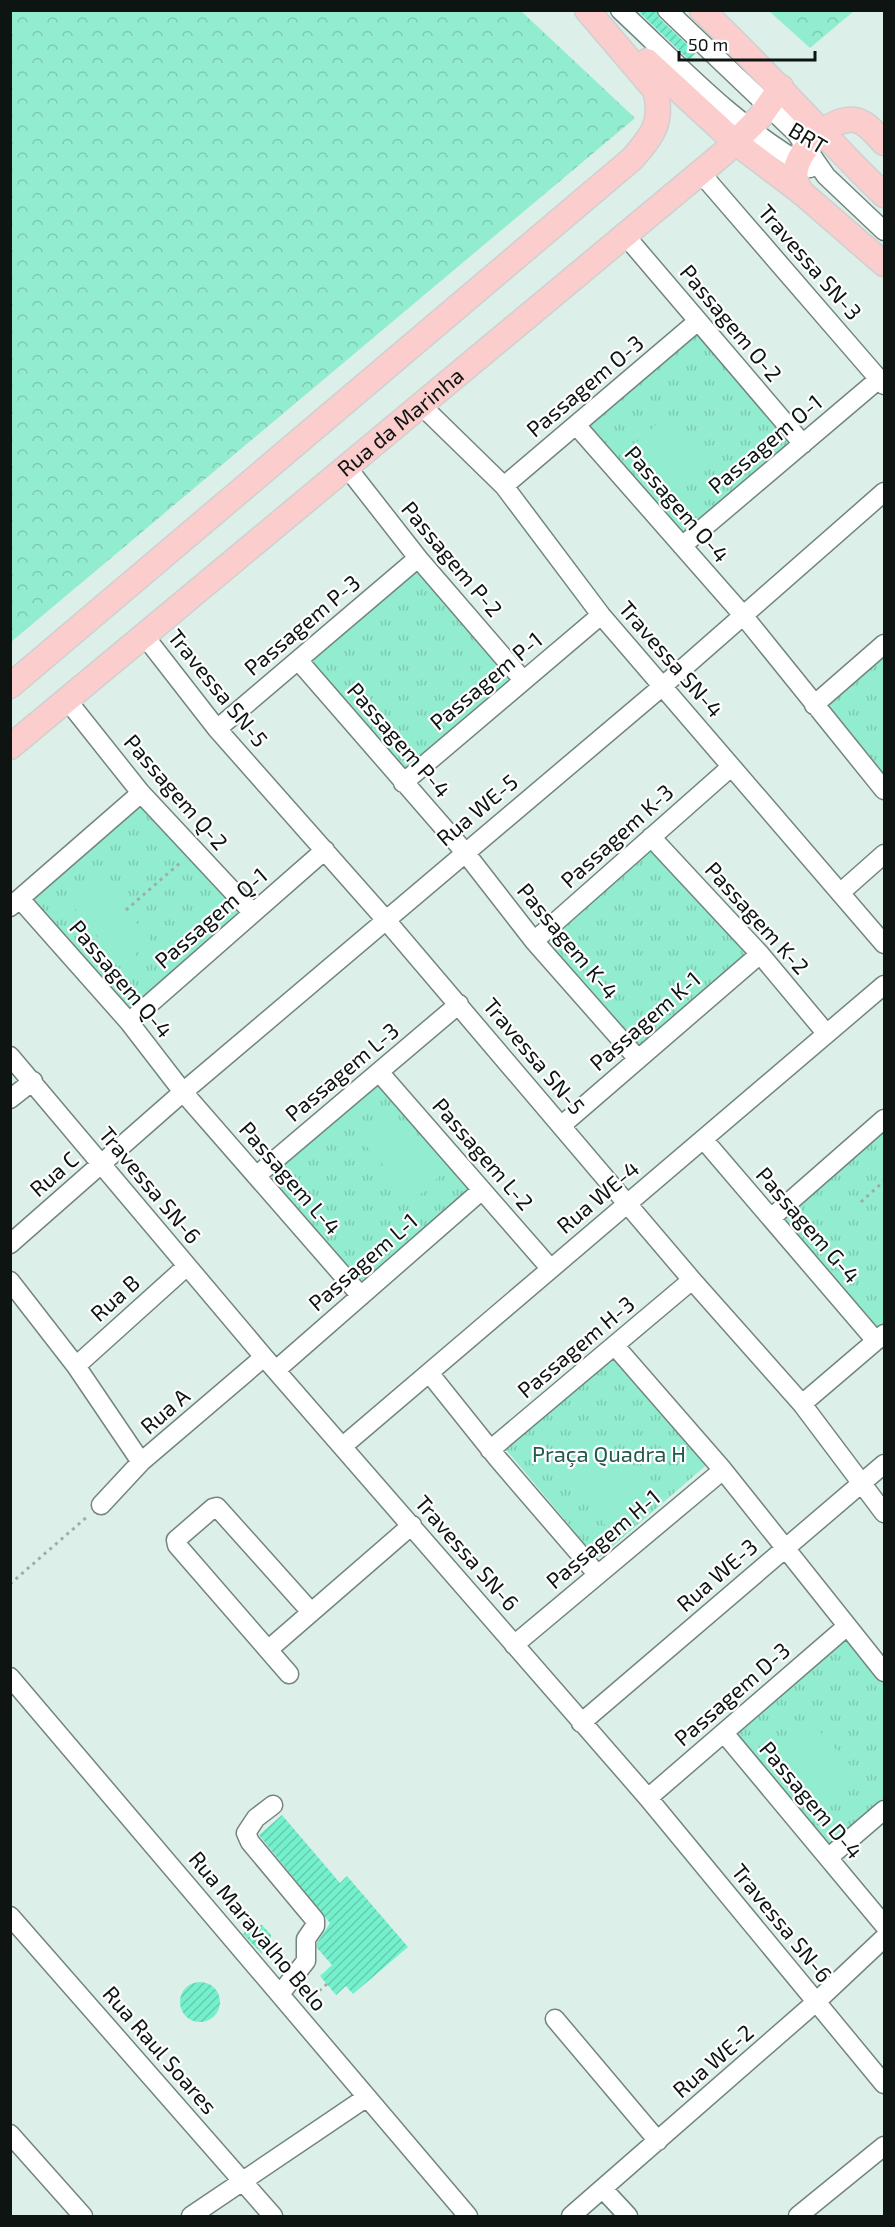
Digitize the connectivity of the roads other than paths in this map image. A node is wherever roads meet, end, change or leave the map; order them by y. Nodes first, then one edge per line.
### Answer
1 (587, 10) edge
2 (593, 10) edge
3 (620, 10) edge
4 (667, 10) edge
5 (702, 10) edge
6 (775, 96) junction
7 (743, 135) junction
8 (885, 143) edge
9 (809, 148) junction
10 (699, 171) junction
11 (801, 192) junction
12 (885, 195) edge
13 (885, 231) edge
14 (624, 234) junction
15 (885, 264) edge
16 (698, 321) junction
17 (882, 382) edge
18 (421, 405) junction
19 (576, 425) junction
20 (802, 444) junction
21 (346, 466) junction
22 (504, 486) junction
23 (885, 492) edge
24 (682, 546) junction
25 (418, 558) junction
26 (742, 614) junction
27 (601, 615) junction
28 (143, 634) junction
29 (885, 644) edge
30 (298, 660) junction
31 (524, 680) junction
32 (664, 685) junction
33 (10, 686) edge
34 (67, 700) junction
35 (814, 705) junction
36 (217, 729) junction
37 (10, 747) edge
38 (731, 767) junction
39 (403, 783) junction
40 (885, 790) edge
41 (141, 793) junction
42 (651, 837) junction
43 (325, 850) junction
44 (464, 851) junction
45 (885, 854) edge
46 (840, 893) junction
47 (15, 903) edge
48 (253, 913) junction
49 (385, 919) junction
50 (534, 941) junction
51 (885, 944) edge
52 (760, 954) junction
53 (885, 985) edge
54 (459, 1004) junction
55 (129, 1022) junction
56 (826, 1033) junction
57 (10, 1056) edge
58 (638, 1059) junction
59 (379, 1072) junction
60 (33, 1081) junction
61 (183, 1092) junction
62 (10, 1099) edge
63 (885, 1119) edge
64 (562, 1125) junction
65 (704, 1140) junction
66 (101, 1164) junction
67 (256, 1176) junction
68 (482, 1190) junction
69 (627, 1204) junction
70 (771, 1218) junction
71 (10, 1244) edge
72 (186, 1266) junction
73 (550, 1268) junction
74 (692, 1280) junction
75 (10, 1281) edge
76 (361, 1296) junction
77 (880, 1338) edge
78 (615, 1346) junction
79 (270, 1364) junction
80 (76, 1366) junction
81 (430, 1374) junction
82 (802, 1404) junction
83 (343, 1446) junction
84 (490, 1450) junction
85 (141, 1462) junction
86 (885, 1464) edge
87 (723, 1470) junction
88 (861, 1484) junction
89 (101, 1505) road end
90 (885, 1513) edge
91 (412, 1525) junction
92 (785, 1549) junction
93 (597, 1574) junction
94 (311, 1612) junction
95 (846, 1627) junction
96 (514, 1645) junction
97 (269, 1650) junction
98 (885, 1671) edge
99 (289, 1674) dead end
100 (10, 1677) edge
101 (581, 1723) junction
102 (724, 1733) junction
103 (648, 1798) junction
104 (273, 1805) dead end
105 (885, 1810) edge
106 (828, 1858) junction
107 (10, 1916) edge
108 (885, 1925) edge
109 (885, 1938) edge
110 (280, 1994) junction
111 (816, 2002) junction
112 (555, 2019) dead end
113 (885, 2084) edge
114 (367, 2097) junction
115 (12, 2139) edge
116 (658, 2141) junction
117 (885, 2146) edge
118 (243, 2181) junction
119 (603, 2189) junction
120 (83, 2217) edge
121 (191, 2217) edge
122 (273, 2217) edge
123 (468, 2217) edge
124 (571, 2217) edge
125 (628, 2217) edge
126 (798, 2217) edge

1 - 33 main road
2 - 7 main road
3 - 7 street, BRT
4 - 6 street, BRT
5 - 6 main road
6 - 7 main road, Rua da Marinha
6 - 9 main road
7 - 9 street, BRT
7 - 10 main road, Rua da Marinha
7 - 11 main road
8 - 9 main road
9 - 11 main road
9 - 12 main road
9 - 13 street, BRT
10 - 14 main road, Rua da Marinha
10 - 17 street, Travessa SN-3
11 - 15 main road
14 - 16 street, Passagem O-2
14 - 18 main road, Rua da Marinha
16 - 19 street, Passagem O-3
16 - 20 street, Passagem O-2
17 - 20 street, Passagem O-1
18 - 21 main road, Rua da Marinha
18 - 22 street, Travessa SN-4
19 - 22 street, Passagem O-3
19 - 24 street, Passagem O-4
20 - 24 street, Passagem O-1
21 - 25 street, Passagem P-2
21 - 28 main road, Rua da Marinha
22 - 27 street, Travessa SN-4
23 - 26 street, Rua WE-5
24 - 26 street, Passagem O-4
25 - 30 street, Passagem P-3
25 - 31 street, Passagem P-2
26 - 32 street, Rua WE-5
26 - 35 street, Passagem O-4
27 - 31 street, Passagem P-1
27 - 32 street, Travessa SN-4
28 - 34 main road, Rua da Marinha
28 - 36 street, Travessa SN-5
29 - 35 street
30 - 36 street, Passagem P-3
30 - 39 street, Passagem P-4
31 - 39 street, Passagem P-1
32 - 38 street, Travessa SN-4
32 - 44 street, Rua WE-5
34 - 37 main road, Rua da Marinha
34 - 41 street, Passagem Q-2
35 - 40 street, Passagem O-4
36 - 43 street, Travessa SN-5
38 - 42 street, Passagem K-3
38 - 46 street, Travessa SN-4
39 - 44 street, Passagem P-4
41 - 47 street
41 - 48 street, Passagem Q-2
42 - 50 street, Passagem K-3
42 - 52 street, Passagem K-2
43 - 48 street, Passagem Q-1
43 - 49 street, Travessa SN-5
44 - 49 street, Rua WE-5
44 - 50 street, Passagem K-4
45 - 46 street
46 - 51 street, Travessa SN-4
47 - 55 street, Passagem Q-4
48 - 55 street, Passagem Q-1
49 - 54 street, Travessa SN-5
49 - 61 street, Rua WE-5
50 - 58 street, Passagem K-4
52 - 56 street, Passagem K-2
52 - 58 street, Passagem K-1
53 - 56 street, Rua WE-4
54 - 59 street, Passagem L-3
54 - 64 street, Travessa SN-5
55 - 61 street, Passagem Q-4
56 - 65 street, Rua WE-4
57 - 60 street, Travessa SN-6
58 - 64 street, Passagem K-1
59 - 67 street, Passagem L-3
59 - 68 street, Passagem L-2
60 - 62 street
60 - 66 street, Travessa SN-6
61 - 66 street, Rua WE-5
61 - 67 street, Passagem L-4
63 - 70 street
64 - 69 street, Travessa SN-5
65 - 69 street, Rua WE-4
65 - 70 street, Passagem G-4
66 - 71 street, Rua C
66 - 72 street, Travessa SN-6
67 - 76 street, Passagem L-4
68 - 73 street, Passagem L-2
68 - 76 street, Passagem L-1
69 - 73 street, Rua WE-4
69 - 74 street, Travessa SN-5
70 - 77 street, Passagem G-4
72 - 79 street, Travessa SN-6
72 - 80 street, Rua B
73 - 81 street, Rua WE-4
74 - 78 street, Passagem H-3
74 - 82 street, Travessa SN-5
75 - 80 street
76 - 79 street, Passagem L-1
77 - 82 street
78 - 84 street, Passagem H-3
78 - 87 street
79 - 83 street, Travessa SN-6
79 - 85 street, Rua A
80 - 85 street
81 - 83 street, Rua WE-4
81 - 84 street
82 - 88 street, Travessa SN-5
83 - 91 street, Travessa SN-6
84 - 93 street
85 - 89 street, Rua A
86 - 88 street, Rua WE-3
87 - 92 street
87 - 93 street, Passagem H-1
88 - 90 street, Travessa SN-5
88 - 92 street, Rua WE-3
91 - 94 street
91 - 96 street, Travessa SN-6
92 - 95 street
92 - 101 street, Rua WE-3
93 - 96 street, Passagem H-1
94 - 97 street
94 - 97 street
95 - 98 street
95 - 102 street, Passagem D-3
96 - 101 street, Travessa SN-6
97 - 99 street
100 - 110 street, Rua Maravalho Belo
101 - 103 street, Travessa SN-6
102 - 103 street, Passagem D-3
102 - 106 street, Passagem D-4
103 - 111 street, Travessa SN-6
104 - 110 street
105 - 106 street
106 - 108 street, Passagem D-4
107 - 118 street, Rua Raul Soares
109 - 111 street, Rua WE-2
110 - 114 street, Rua Maravalho Belo
111 - 113 street, Travessa SN-6
111 - 116 street, Rua WE-2
112 - 116 street
114 - 118 street
114 - 123 street, Rua Maravalho Belo
115 - 120 street
116 - 119 street, Rua WE-2
117 - 126 street
118 - 121 street
118 - 122 street, Rua Raul Soares
119 - 124 street, Rua WE-2
119 - 125 street

